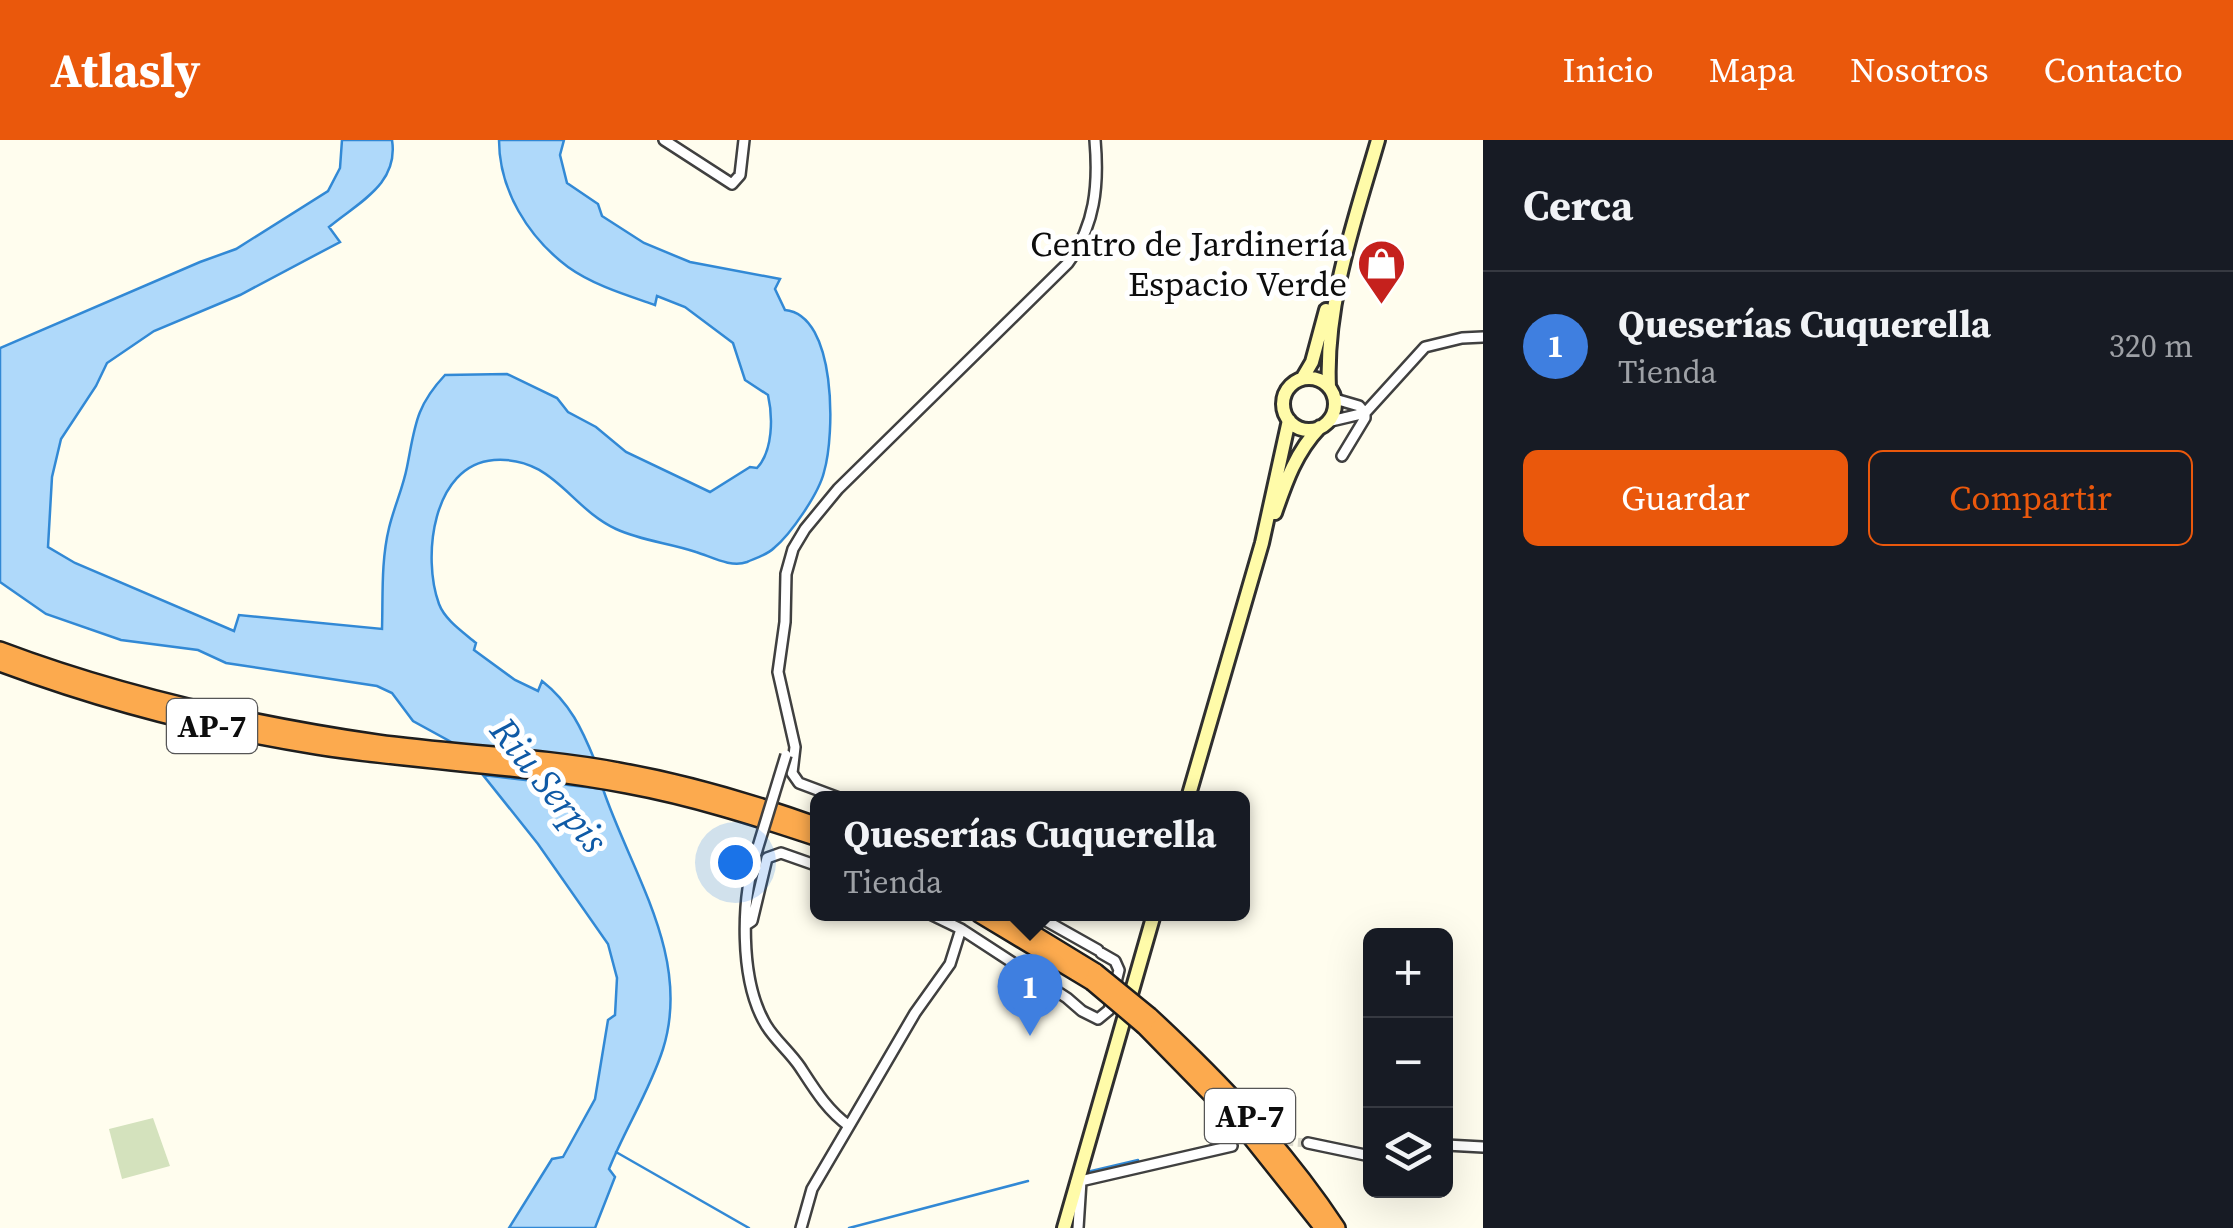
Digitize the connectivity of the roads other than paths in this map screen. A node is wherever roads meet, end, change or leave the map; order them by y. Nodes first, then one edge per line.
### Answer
1 (664, 140) edge
2 (744, 140) edge
3 (1095, 140) edge
4 (1378, 140) edge
5 (1343, 266) junction
6 (1483, 337) edge
7 (1302, 379) junction
8 (1332, 393) junction
9 (1359, 411) junction
10 (1290, 420) junction
11 (1324, 425) junction
12 (1342, 456) dead end
13 (1262, 543) junction
14 (0, 650) edge
15 (0, 663) edge
16 (788, 729) junction
17 (430, 755) junction
18 (568, 770) junction
19 (821, 791) edge
20 (1190, 791) edge
21 (810, 824) edge
22 (810, 835) edge
23 (810, 863) edge
24 (945, 921) edge
25 (992, 921) edge
26 (1011, 921) edge
27 (1046, 921) edge
28 (1152, 921) edge
29 (746, 925) junction
30 (962, 929) junction
31 (1094, 977) junction
32 (1147, 1021) junction
33 (849, 1126) junction
34 (1308, 1143) tunnel mouth
35 (1453, 1145) edge
36 (1232, 1146) dead end
37 (1483, 1147) edge
38 (1363, 1155) edge
39 (1079, 1182) junction
40 (1063, 1225) edge
41 (801, 1228) edge
42 (1078, 1228) edge
43 (1324, 1228) edge
44 (1337, 1228) edge

1 - 2 street
3 - 16 street
4 - 5 main road
5 - 7 main road
5 - 8 main road
6 - 9 street
7 - 8 main road
7 - 10 main road
8 - 9 street
8 - 11 main road
9 - 11 street
9 - 12 street
10 - 11 main road
10 - 13 main road
11 - 13 main road
13 - 20 main road
14 - 17 highway, AP-7
15 - 17 highway, AP-7
16 - 19 street
16 - 29 street, bridge
17 - 18 highway, AP-7
18 - 21 highway, AP-7
18 - 22 highway, AP-7
23 - 29 street
24 - 30 street
25 - 31 highway, AP-7
26 - 31 highway, AP-7
27 - 30 street
28 - 39 main road
29 - 33 street
30 - 33 street
31 - 32 highway, AP-7, bridge
32 - 43 highway, AP-7
32 - 44 highway, AP-7
33 - 41 street
34 - 38 street
35 - 37 street
36 - 39 street
39 - 40 main road
39 - 42 street

